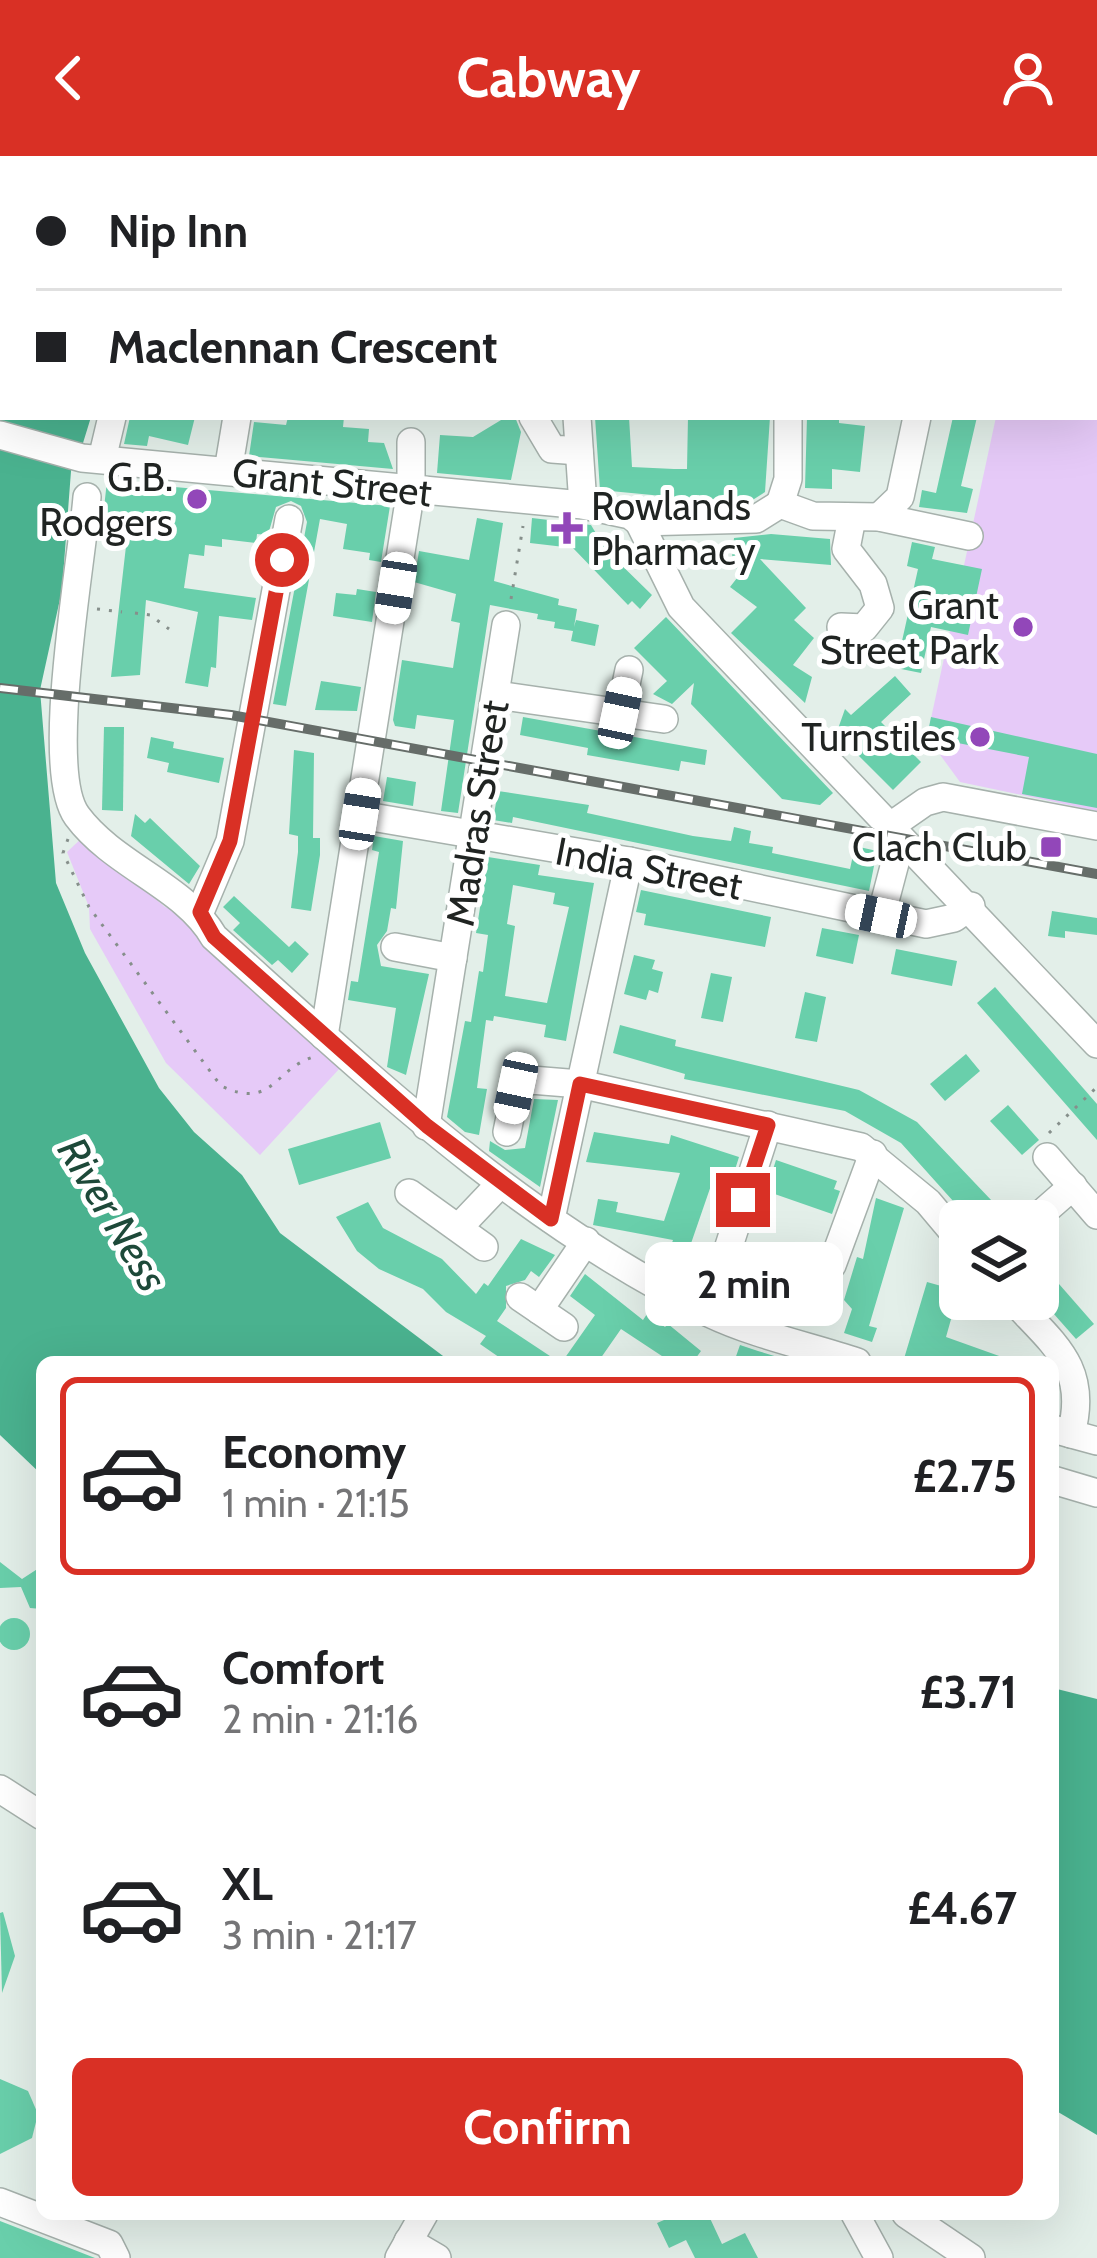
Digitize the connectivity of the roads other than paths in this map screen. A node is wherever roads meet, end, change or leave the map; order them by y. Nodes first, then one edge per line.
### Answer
1 (111, 420) edge
2 (237, 420) edge
3 (535, 420) edge
4 (577, 420) edge
5 (788, 420) edge
6 (916, 420) edge
7 (0, 435) edge
8 (411, 442) dead end
9 (579, 451) junction
10 (92, 459) junction
11 (228, 471) junction
12 (411, 489) junction
13 (87, 497) dead end
14 (780, 504) junction
15 (583, 505) junction
16 (866, 518) junction
17 (289, 519) dead end
18 (640, 522) junction
19 (969, 536) dead end
20 (506, 625) road end
21 (841, 627) dead end
22 (629, 670) dead end
23 (496, 695) junction
24 (620, 713) junction
25 (664, 719) dead end
26 (360, 814) junction
27 (883, 815) junction
28 (1097, 826) edge
29 (473, 834) junction
30 (629, 861) junction
31 (895, 863) dead end
32 (971, 906) junction
33 (200, 912) junction
34 (881, 916) junction
35 (395, 947) dead end
36 (453, 958) junction
37 (1097, 1044) edge
38 (334, 1045) junction
39 (580, 1084) junction
40 (768, 1125) junction
41 (427, 1126) junction
42 (507, 1132) dead end
43 (872, 1154) junction
44 (1047, 1156) road end
45 (500, 1184) junction
46 (1073, 1186) junction
47 (410, 1193) dead end
48 (1057, 1200) edge
49 (939, 1215) edge
50 (1097, 1215) edge
51 (551, 1219) junction
52 (461, 1225) junction
53 (586, 1241) junction
54 (484, 1246) dead end
55 (1029, 1320) edge
56 (564, 1327) dead end
57 (789, 1352) edge
58 (1074, 1434) edge
59 (1059, 1482) edge
60 (1097, 1493) edge
61 (5, 1777) edge
62 (36, 1810) edge
63 (0, 2202) edge
64 (36, 2216) edge
65 (47, 2220) edge
66 (419, 2220) edge
67 (858, 2220) edge
68 (915, 2220) edge
69 (392, 2251) edge
70 (116, 2258) edge
71 (437, 2258) edge
72 (879, 2258) edge
73 (971, 2258) edge

1 - 10 street
2 - 11 street
3 - 9 street
4 - 9 street
5 - 14 street
6 - 16 street
7 - 10 street, Grant Street
8 - 12 street
9 - 15 street
10 - 11 street, Grant Street
11 - 12 street, Grant Street
12 - 15 street, Grant Street
12 - 26 street
13 - 33 street
14 - 16 street
14 - 18 street, Grant Street
15 - 18 street, Grant Street
16 - 19 street
16 - 21 street
17 - 33 street
18 - 27 street
20 - 23 street, Madras Street
22 - 24 street
23 - 24 street
23 - 29 street, Madras Street
24 - 25 street
26 - 29 street, India Street
26 - 38 street
27 - 28 street
27 - 32 street
29 - 30 street, India Street
29 - 36 street, Madras Street
30 - 34 street, India Street
30 - 39 street
31 - 34 street
32 - 34 street, India Street
32 - 37 street
33 - 38 street
35 - 36 street
36 - 41 street, Madras Street
38 - 41 street
39 - 40 street
39 - 42 street
39 - 51 street
40 - 43 street
40 - 43 street
41 - 45 street
43 - 49 street
44 - 46 street
45 - 51 street
45 - 52 street
46 - 48 street
46 - 50 street
47 - 52 street
51 - 53 street
52 - 54 street
53 - 56 street
53 - 57 street
55 - 58 street
59 - 60 street
61 - 62 street
63 - 64 street
65 - 70 street
66 - 69 street
67 - 72 street
68 - 73 street
69 - 71 street

